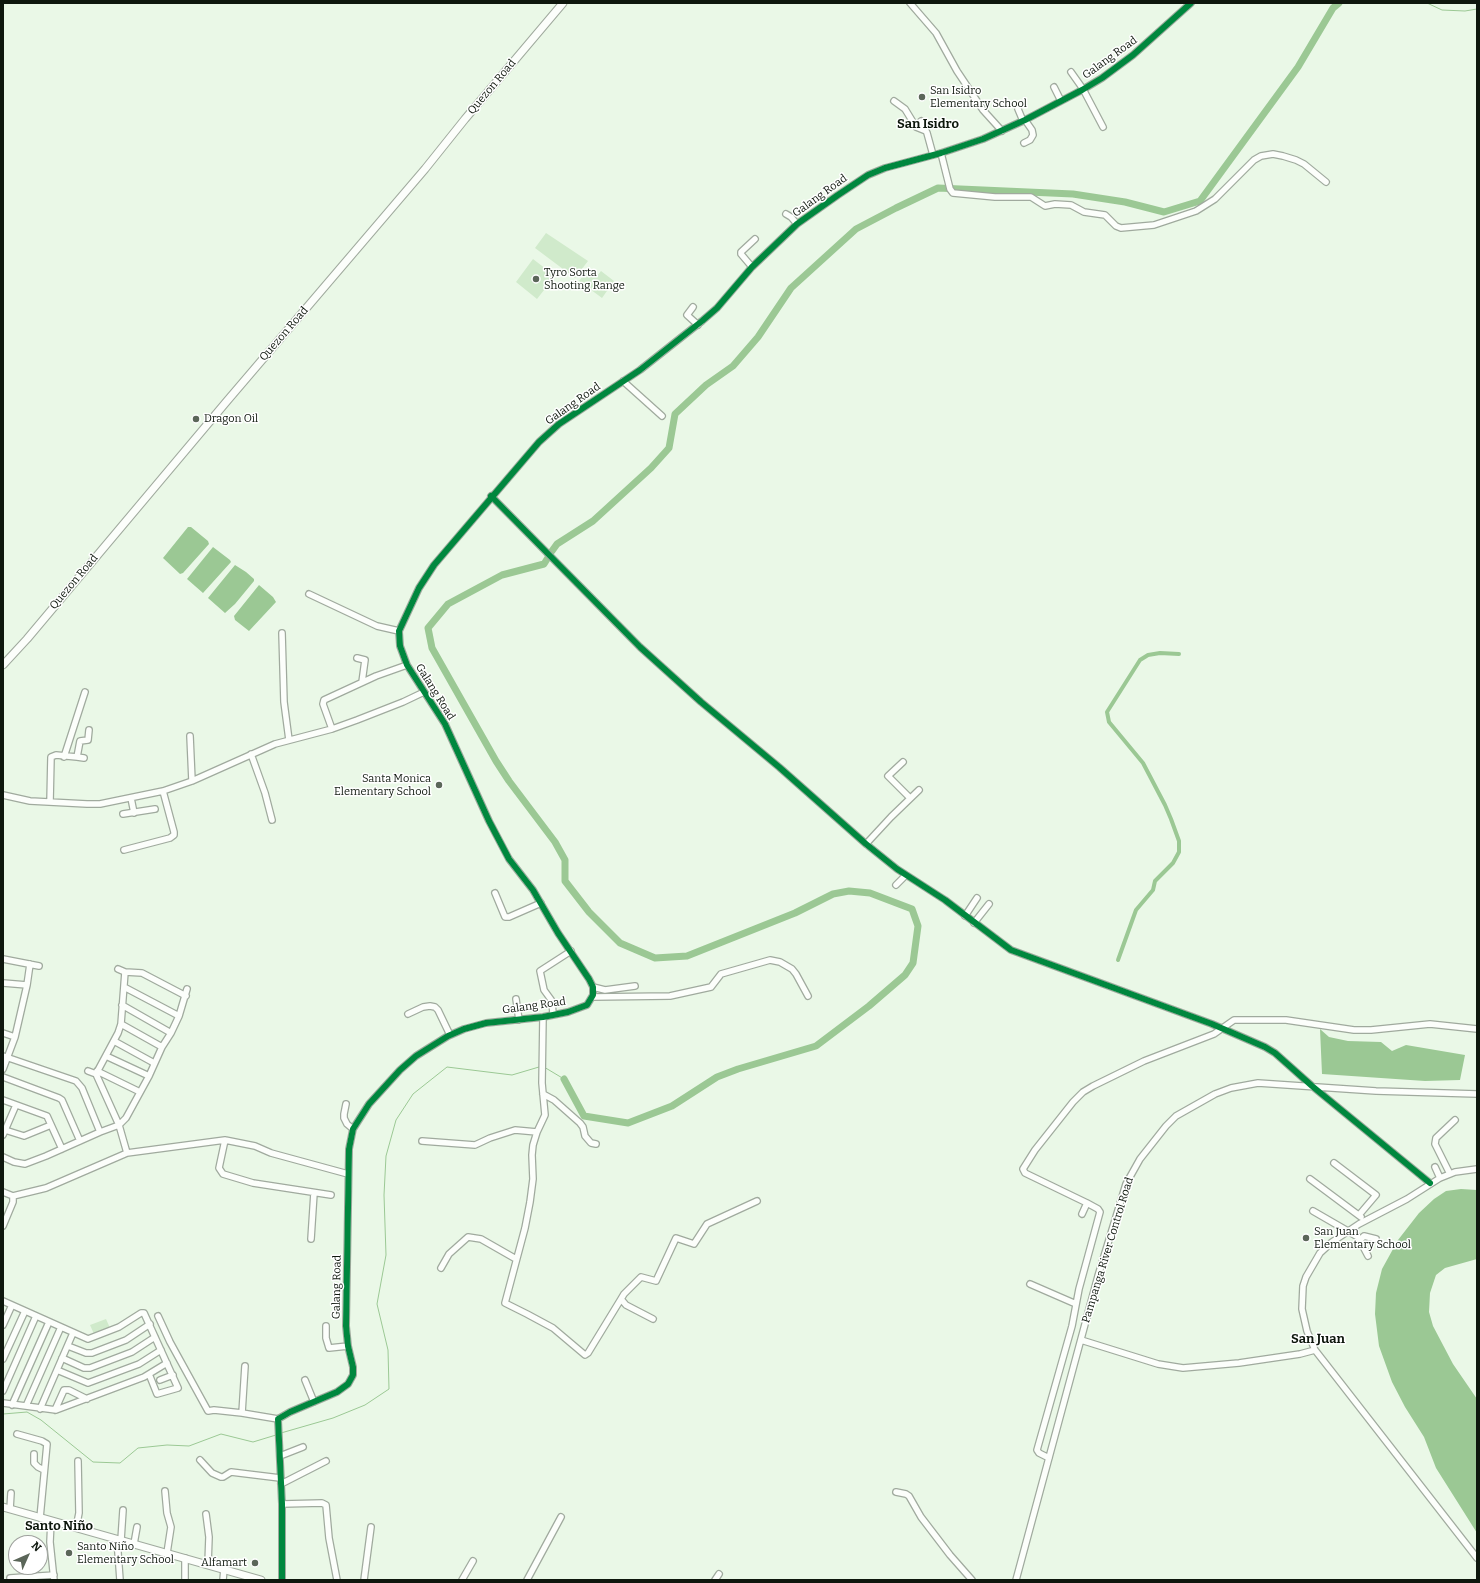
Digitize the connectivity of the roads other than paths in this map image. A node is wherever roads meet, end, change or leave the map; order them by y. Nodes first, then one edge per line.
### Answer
1 (563, 3) edge
2 (910, 3) edge
3 (1191, 3) edge
4 (1071, 72) dead end
5 (1054, 87) dead end
6 (1083, 89) junction
7 (894, 101) dead end
8 (1061, 101) junction
9 (1018, 109) dead end
10 (1024, 120) junction
11 (921, 121) dead end
12 (1103, 127) dead end
13 (926, 131) junction
14 (1002, 131) junction
15 (1024, 143) dead end
16 (941, 153) junction
17 (933, 155) junction
18 (1326, 182) dead end
19 (786, 214) dead end
20 (797, 224) junction
21 (755, 239) dead end
22 (752, 267) junction
23 (693, 307) dead end
24 (698, 325) junction
25 (623, 381) junction
26 (662, 416) dead end
27 (491, 496) junction
28 (309, 594) dead end
29 (399, 631) junction
30 (282, 633) dead end
31 (357, 658) dead end
32 (3, 665) edge
33 (407, 665) junction
34 (362, 682) junction
35 (85, 692) dead end
36 (424, 692) junction
37 (332, 729) junction
38 (89, 730) dead end
39 (190, 736) dead end
40 (289, 740) junction
41 (251, 754) junction
42 (64, 757) junction
43 (903, 762) dead end
44 (192, 781) junction
45 (919, 790) dead end
46 (163, 791) junction
47 (3, 795) edge
48 (131, 798) junction
49 (910, 798) junction
50 (50, 802) junction
51 (155, 809) dead end
52 (134, 813) junction
53 (123, 814) dead end
54 (272, 820) dead end
55 (866, 844) junction
56 (124, 850) dead end
57 (906, 875) junction
58 (896, 885) dead end
59 (495, 893) dead end
60 (977, 898) dead end
61 (541, 903) junction
62 (989, 904) dead end
63 (965, 916) junction
64 (974, 923) junction
65 (571, 951) junction
66 (3, 959) edge
67 (30, 964) junction
68 (38, 966) dead end
69 (118, 969) dead end
70 (125, 972) junction
71 (4, 985) edge
72 (27, 985) junction
73 (635, 986) dead end
74 (124, 987) junction
75 (593, 987) junction
76 (187, 989) dead end
77 (186, 996) junction
78 (808, 996) dead end
79 (593, 997) junction
80 (516, 999) dead end
81 (122, 1005) junction
82 (408, 1014) dead end
83 (554, 1014) junction
84 (179, 1016) junction
85 (543, 1017) junction
86 (519, 1020) junction
87 (121, 1024) junction
88 (1223, 1028) junction
89 (1477, 1029) edge
90 (3, 1033) edge
91 (171, 1033) junction
92 (450, 1035) junction
93 (15, 1037) junction
94 (114, 1040) junction
95 (162, 1048) junction
96 (106, 1056) junction
97 (5, 1057) edge
98 (154, 1063) junction
99 (3, 1070) edge
100 (88, 1071) dead end
101 (96, 1072) junction
102 (149, 1076) junction
103 (3, 1077) edge
104 (1312, 1086) junction
105 (140, 1092) junction
106 (543, 1094) junction
107 (1477, 1094) edge
108 (3, 1100) edge
109 (346, 1104) dead end
110 (16, 1105) junction
111 (1455, 1120) dead end
112 (51, 1125) junction
113 (120, 1125) junction
114 (353, 1129) junction
115 (100, 1132) junction
116 (537, 1132) junction
117 (4, 1133) edge
118 (225, 1140) junction
119 (80, 1141) junction
120 (422, 1141) dead end
121 (596, 1144) dead end
122 (62, 1149) junction
123 (127, 1153) junction
124 (3, 1157) edge
125 (1334, 1163) dead end
126 (1434, 1167) dead end
127 (1477, 1169) edge
128 (348, 1174) junction
129 (1450, 1174) junction
130 (1440, 1178) junction
131 (1310, 1179) dead end
132 (1430, 1183) junction
133 (3, 1192) edge
134 (314, 1193) junction
135 (331, 1195) dead end
136 (13, 1196) junction
137 (757, 1201) dead end
138 (1087, 1203) junction
139 (1314, 1212) dead end
140 (1082, 1214) dead end
141 (1359, 1215) junction
142 (1365, 1221) junction
143 (3, 1226) edge
144 (1348, 1231) junction
145 (311, 1239) dead end
146 (1360, 1240) junction
147 (1376, 1240) dead end
148 (1368, 1256) dead end
149 (516, 1259) junction
150 (441, 1268) dead end
151 (1030, 1284) dead end
152 (621, 1299) junction
153 (3, 1301) edge
154 (1076, 1304) junction
155 (12, 1305) junction
156 (25, 1311) junction
157 (36, 1316) junction
158 (158, 1316) dead end
159 (653, 1319) dead end
160 (49, 1322) junction
161 (150, 1324) junction
162 (3, 1325) edge
163 (326, 1326) dead end
164 (61, 1327) junction
165 (73, 1333) junction
166 (156, 1338) junction
167 (1081, 1340) junction
168 (68, 1346) junction
169 (348, 1346) junction
170 (161, 1350) junction
171 (1315, 1350) junction
172 (62, 1358) junction
173 (3, 1359) edge
174 (167, 1363) junction
175 (245, 1366) dead end
176 (57, 1370) junction
177 (149, 1374) junction
178 (173, 1375) junction
179 (160, 1380) dead end
180 (305, 1380) dead end
181 (3, 1391) edge
182 (87, 1399) junction
183 (314, 1402) junction
184 (3, 1403) edge
185 (12, 1405) junction
186 (26, 1406) junction
187 (40, 1409) junction
188 (55, 1410) junction
189 (242, 1413) junction
190 (278, 1420) junction
191 (17, 1434) dead end
192 (302, 1447) dead end
193 (279, 1453) junction
194 (34, 1454) dead end
195 (1049, 1458) junction
196 (200, 1460) dead end
197 (78, 1461) dead end
198 (326, 1462) dead end
199 (44, 1470) junction
200 (281, 1481) junction
201 (165, 1491) dead end
202 (896, 1492) dead end
203 (11, 1493) dead end
204 (282, 1504) junction
205 (7, 1508) edge
206 (122, 1510) dead end
207 (206, 1514) dead end
208 (561, 1517) dead end
209 (40, 1518) junction
210 (51, 1521) junction
211 (137, 1527) dead end
212 (371, 1527) dead end
213 (76, 1528) junction
214 (119, 1540) junction
215 (134, 1544) junction
216 (167, 1553) junction
217 (185, 1558) junction
218 (1477, 1558) edge
219 (473, 1561) dead end
220 (208, 1564) junction
221 (224, 1569) junction
222 (719, 1574) dead end
223 (10, 1578) dead end
224 (54, 1578) edge
225 (120, 1580) edge
226 (185, 1580) edge
227 (223, 1580) edge
228 (261, 1580) edge
229 (282, 1580) edge
230 (337, 1580) edge
231 (364, 1580) edge
232 (462, 1580) edge
233 (527, 1580) edge
234 (715, 1580) edge
235 (972, 1580) edge
236 (1016, 1580) edge

1 - 32 main road, Quezon Road
2 - 14 street
3 - 6 street, Galang Road
4 - 6 street
5 - 8 street
6 - 8 street, Galang Road
6 - 12 street
7 - 13 street
8 - 10 street, Galang Road
9 - 10 street
10 - 14 street, Galang Road
10 - 15 street
11 - 13 street
13 - 17 street
14 - 16 street, Galang Road
16 - 17 street, Galang Road
16 - 18 street
17 - 20 street, Galang Road
19 - 20 street
20 - 22 street, Galang Road
21 - 22 street
22 - 24 street, Galang Road
23 - 24 street
24 - 25 street, Galang Road
25 - 26 street
25 - 27 street, Galang Road
27 - 29 street, Galang Road
27 - 55 street
28 - 29 street
29 - 33 street, Galang Road
30 - 40 street
31 - 34 street
33 - 34 street
33 - 36 street, Galang Road
34 - 37 street
35 - 42 street
36 - 37 street
36 - 61 street, Galang Road
37 - 40 street
38 - 42 street
39 - 44 street
40 - 41 street
41 - 44 street
41 - 54 street
42 - 50 street
43 - 49 street
44 - 46 street
45 - 49 street
46 - 48 street
46 - 56 street
47 - 50 street
48 - 50 street
48 - 52 street
49 - 55 street
51 - 52 street
52 - 53 street
55 - 57 street
57 - 58 street
57 - 63 street
59 - 61 street
60 - 63 street
61 - 65 street, Galang Road
62 - 64 street
63 - 64 street
64 - 88 street
65 - 75 street, Galang Road
65 - 83 street
66 - 67 street
67 - 68 street
67 - 72 street
69 - 70 street
70 - 74 street
70 - 77 street
71 - 72 street
72 - 93 street
73 - 75 street
74 - 81 street
74 - 84 street
75 - 79 street, Galang Road
76 - 77 street
77 - 84 street
78 - 79 street
79 - 83 street, Galang Road
80 - 86 street
81 - 87 street
81 - 91 street
82 - 92 street
83 - 85 street, Galang Road
84 - 91 street
85 - 86 street, Galang Road
85 - 106 street
86 - 92 street, Galang Road
87 - 94 street
87 - 95 street
88 - 89 street
88 - 104 street
88 - 138 street
90 - 93 street
91 - 95 street
92 - 114 street, Galang Road
93 - 97 street
94 - 96 street
94 - 98 street
95 - 98 street
96 - 101 street
96 - 102 street
97 - 99 street
97 - 115 street
98 - 102 street
100 - 101 street
101 - 105 street
101 - 113 street
102 - 105 street
103 - 119 street
104 - 107 street, Pampanga River Control Road
104 - 132 street
104 - 167 street, Pampanga River Control Road
105 - 113 street
106 - 116 street
106 - 121 street
108 - 110 street
109 - 114 street
110 - 112 street
110 - 117 street
111 - 129 street
112 - 117 street
112 - 122 street
113 - 115 street
113 - 123 street
114 - 128 street, Galang Road
115 - 119 street
116 - 120 street
116 - 149 street
118 - 123 street
118 - 128 street
118 - 134 street
119 - 122 street
122 - 124 street
123 - 136 street
125 - 141 street
126 - 130 street
127 - 129 street
128 - 169 street, Galang Road
129 - 130 street
130 - 132 street
131 - 141 street
132 - 142 street
133 - 136 street
134 - 135 street
134 - 145 street
136 - 143 street
137 - 152 street
138 - 140 street
138 - 154 street
139 - 144 street
141 - 142 street
142 - 144 street
144 - 146 street
144 - 171 street
146 - 147 street
146 - 148 street
149 - 150 street
149 - 152 street
151 - 154 street
152 - 159 street
153 - 155 street
154 - 195 street
155 - 156 street
155 - 162 street
156 - 157 street
156 - 173 street
157 - 160 street
157 - 181 street
158 - 189 street
160 - 164 street
160 - 185 street
161 - 165 street
161 - 166 street
161 - 168 street
163 - 169 street
164 - 165 street
164 - 186 street
165 - 168 street
166 - 170 street
166 - 172 street
167 - 171 street
167 - 195 street, Pampanga River Control Road
168 - 172 street
169 - 183 street, Galang Road
170 - 174 street
170 - 176 street
171 - 218 street
172 - 176 street
174 - 177 street
174 - 178 street
175 - 189 street
176 - 187 street
177 - 178 street
177 - 182 street
178 - 179 street
180 - 183 street
182 - 188 street
182 - 188 street
183 - 190 street, Galang Road
184 - 185 street
185 - 186 street
186 - 187 street
187 - 188 street
189 - 190 street
190 - 193 street
191 - 199 street
192 - 193 street
193 - 200 street
194 - 199 street
195 - 236 street, Pampanga River Control Road
196 - 200 street
197 - 213 street
198 - 200 street
199 - 209 street
200 - 204 street
201 - 216 street
202 - 235 street
203 - 205 street
204 - 229 street
204 - 230 street
205 - 209 main road
206 - 214 street
207 - 220 street
208 - 233 street
209 - 210 main road
210 - 213 main road
210 - 224 street
211 - 215 street
212 - 231 street
213 - 214 main road
214 - 215 main road
214 - 225 street
215 - 216 main road
216 - 217 main road
217 - 220 main road
217 - 226 street
219 - 232 street
220 - 221 main road
221 - 227 street
221 - 228 main road
222 - 234 street
223 - 224 street

